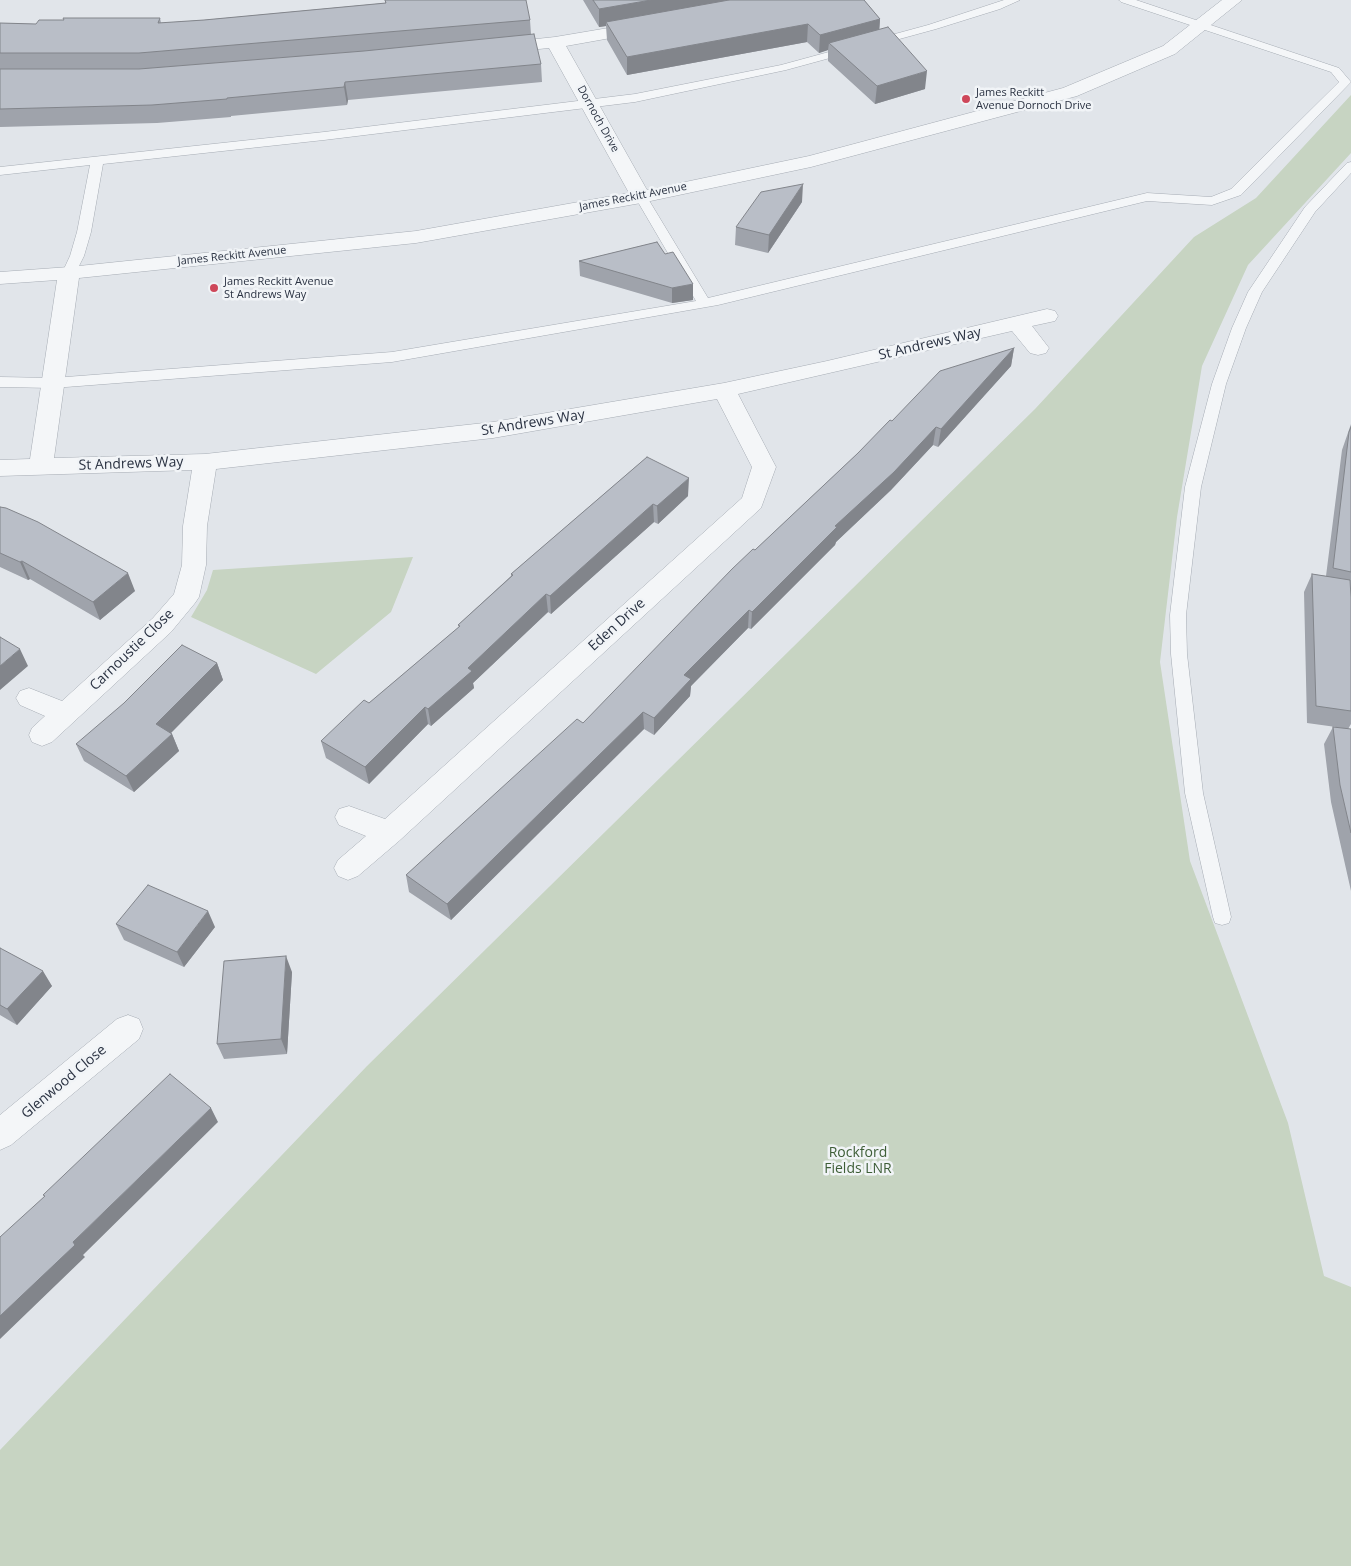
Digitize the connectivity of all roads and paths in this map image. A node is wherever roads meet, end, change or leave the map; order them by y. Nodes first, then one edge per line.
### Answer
1 (1014, 0) edge
2 (1125, 0) edge
3 (1233, 0) edge
4 (664, 23) edge
5 (1200, 25) junction
6 (555, 42) junction
7 (486, 49) edge
8 (589, 103) junction
9 (97, 160) junction
10 (1351, 166) edge
11 (0, 171) edge
12 (641, 196) junction
13 (69, 273) junction
14 (0, 278) edge
15 (704, 303) junction
16 (1047, 316) dead end
17 (1018, 323) junction
18 (1038, 348) dead end
19 (0, 382) edge
20 (53, 383) junction
21 (724, 390) junction
22 (205, 462) junction
23 (41, 466) junction
24 (0, 468) edge
25 (30, 698) dead end
26 (65, 714) junction
27 (42, 735) dead end
28 (349, 817) dead end
29 (389, 832) junction
30 (348, 868) dead end
31 (1222, 918) dead end
32 (128, 1029) dead end
33 (0, 1135) edge

1 - 8 lane
2 - 5 lane
3 - 5 street, James Reckitt Avenue
4 - 6 street
5 - 12 street, James Reckitt Avenue
5 - 15 lane
6 - 7 street
6 - 8 street, Dornoch Drive
8 - 9 lane
8 - 12 street, Dornoch Drive
9 - 11 lane
9 - 13 lane
10 - 31 lane
12 - 13 street, James Reckitt Avenue
12 - 15 lane
13 - 14 street, James Reckitt Avenue
13 - 20 street
15 - 20 lane
16 - 17 street, St Andrews Way
17 - 18 street
17 - 21 street, St Andrews Way
19 - 20 lane
20 - 23 street
21 - 22 street, St Andrews Way
21 - 29 street, Eden Drive
22 - 23 street, St Andrews Way
22 - 26 street, Carnoustie Close
23 - 24 street, St Andrews Way
25 - 26 street
26 - 27 street, Carnoustie Close
28 - 29 street
29 - 30 street, Eden Drive
32 - 33 street, Glenwood Close

